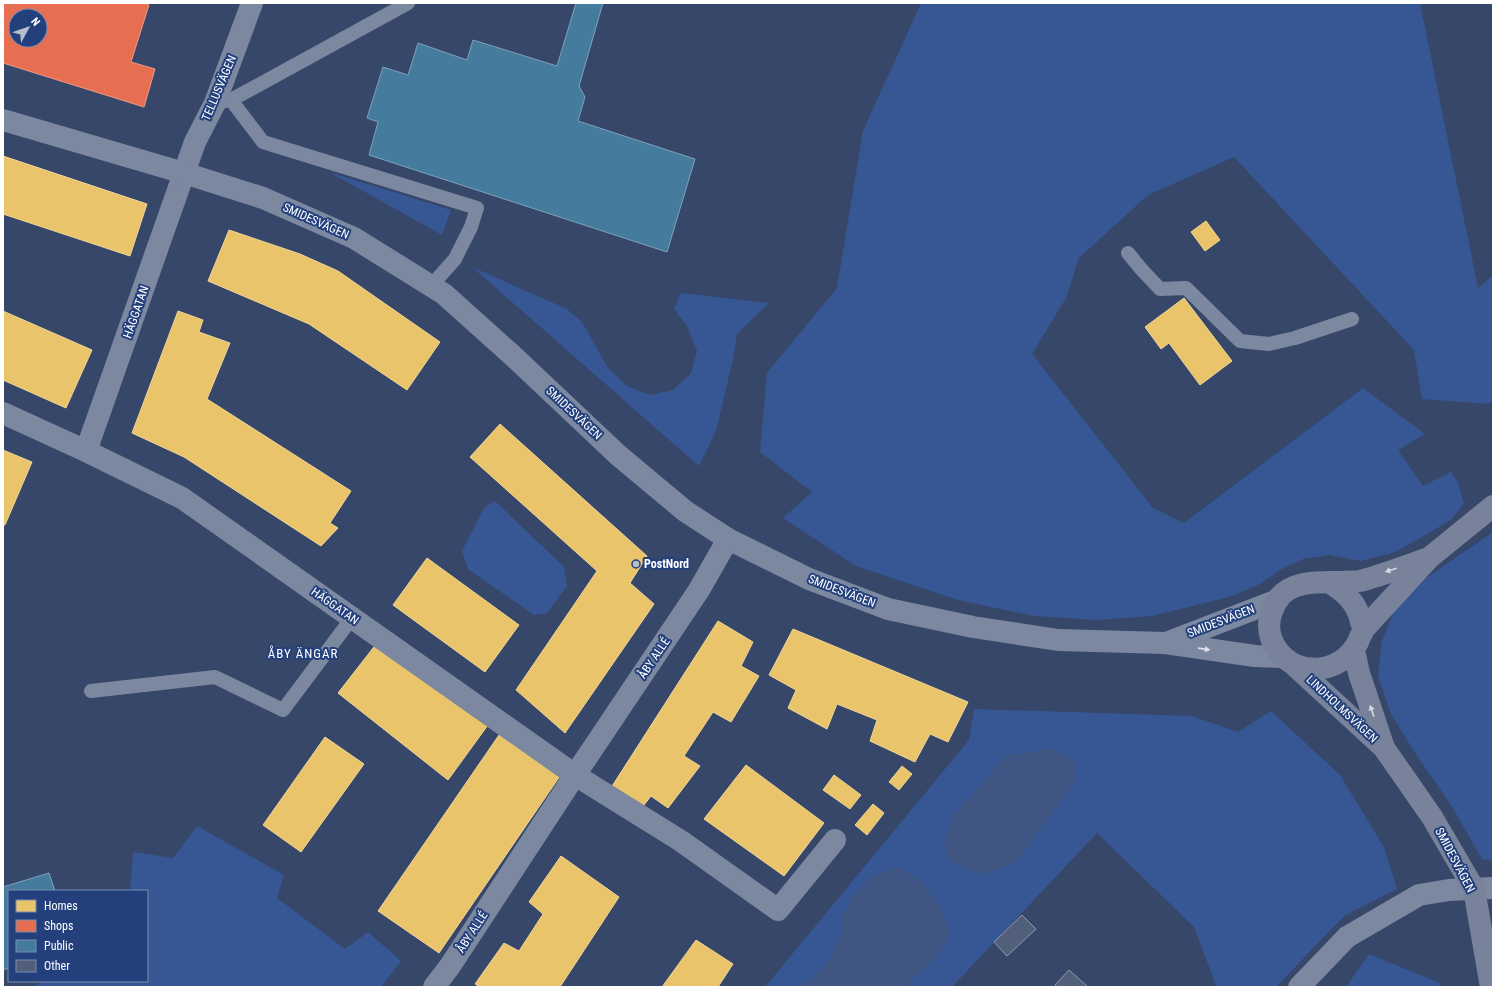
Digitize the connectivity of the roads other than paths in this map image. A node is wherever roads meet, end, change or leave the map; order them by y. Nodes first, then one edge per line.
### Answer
1 (252, 3) edge
2 (408, 3) edge
3 (223, 102) junction
4 (3, 120) edge
5 (184, 173) junction
6 (1128, 253) dead end
7 (431, 286) junction
8 (1352, 319) dead end
9 (3, 413) edge
10 (86, 451) junction
11 (1493, 506) edge
12 (728, 539) junction
13 (1428, 558) junction
14 (1328, 582) junction
15 (1278, 600) junction
16 (352, 618) junction
17 (1363, 630) junction
18 (1165, 643) junction
19 (1354, 650) junction
20 (1289, 661) junction
21 (91, 691) dead end
22 (1384, 748) junction
23 (574, 775) junction
24 (835, 840) dead end
25 (1483, 889) edge
26 (434, 987) edge
27 (1299, 987) edge
28 (1491, 987) edge

1 - 3 street, TELLUSVÄGEN
2 - 3 lane
3 - 5 street, TELLUSVÄGEN
3 - 7 lane
4 - 5 street, SMIDESVÄGEN
5 - 7 street, SMIDESVÄGEN
5 - 10 street, HÄGGATAN
6 - 8 lane
7 - 12 street, SMIDESVÄGEN
9 - 10 street, HÄGGATAN
10 - 16 street, HÄGGATAN
11 - 13 main road
12 - 18 street, SMIDESVÄGEN
12 - 23 street, ÅBY ALLÉ
13 -> 14 main road
13 - 17 main road
14 - 15 main road
14 - 17 main road
15 - 18 street, SMIDESVÄGEN
15 - 20 main road
16 - 21 lane
16 - 23 street, HÄGGATAN
17 - 19 main road
18 -> 20 street, SMIDESVÄGEN
19 - 20 main road
22 -> 19 main road, LINDHOLMSVÄGEN
20 - 22 main road, LINDHOLMSVÄGEN
22 - 25 main road, SMIDESVÄGEN
23 - 24 street
23 - 26 street, ÅBY ALLÉ
25 - 27 street
25 - 28 main road, SMIDESVÄGEN

